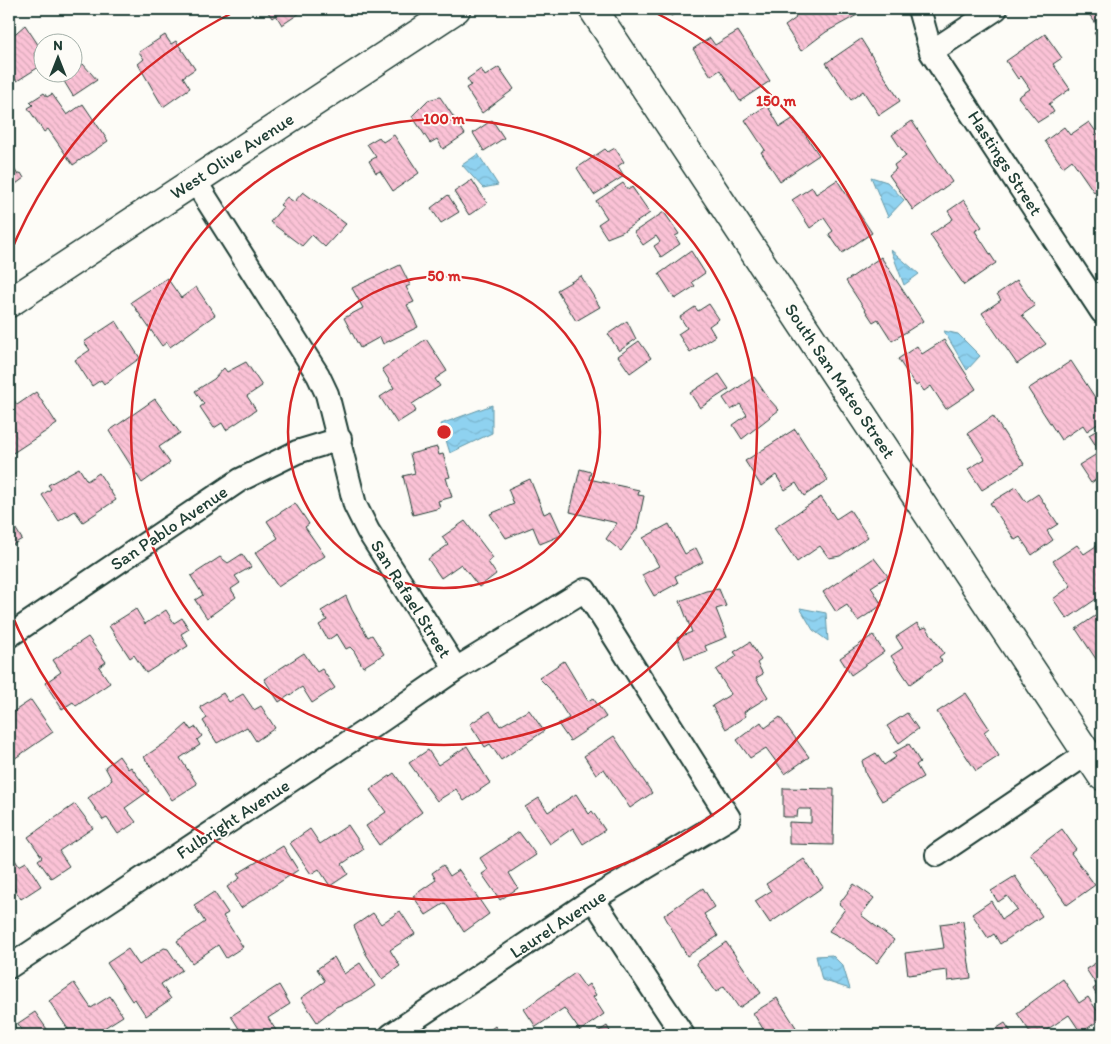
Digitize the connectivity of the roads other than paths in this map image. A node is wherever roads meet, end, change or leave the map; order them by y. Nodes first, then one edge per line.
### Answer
1 (456, 9) edge
2 (593, 9) edge
3 (918, 9) edge
4 (996, 9) edge
5 (931, 52) junction
6 (195, 181) junction
7 (9, 303) edge
8 (1102, 312) edge
9 (340, 439) junction
10 (9, 636) edge
11 (456, 669) junction
12 (1088, 753) junction
13 (1102, 776) edge
14 (729, 818) joint
15 (937, 855) dead end
16 (593, 899) junction
17 (9, 967) edge
18 (391, 1035) edge
19 (683, 1035) edge

1 - 6 street, West Olive Avenue
2 - 12 street, South San Mateo Street
3 - 5 street, Hastings Street
4 - 5 street
5 - 8 street, Hastings Street
6 - 7 street, West Olive Avenue
6 - 9 street, San Rafael Street
9 - 10 street, San Pablo Avenue
9 - 11 street, San Rafael Street
11 - 14 street, San Rafael Street
11 - 17 street, Fulbright Avenue
12 - 13 street, South San Mateo Street
12 - 15 street
14 - 16 street, Laurel Avenue
16 - 18 street, Laurel Avenue
16 - 19 street

